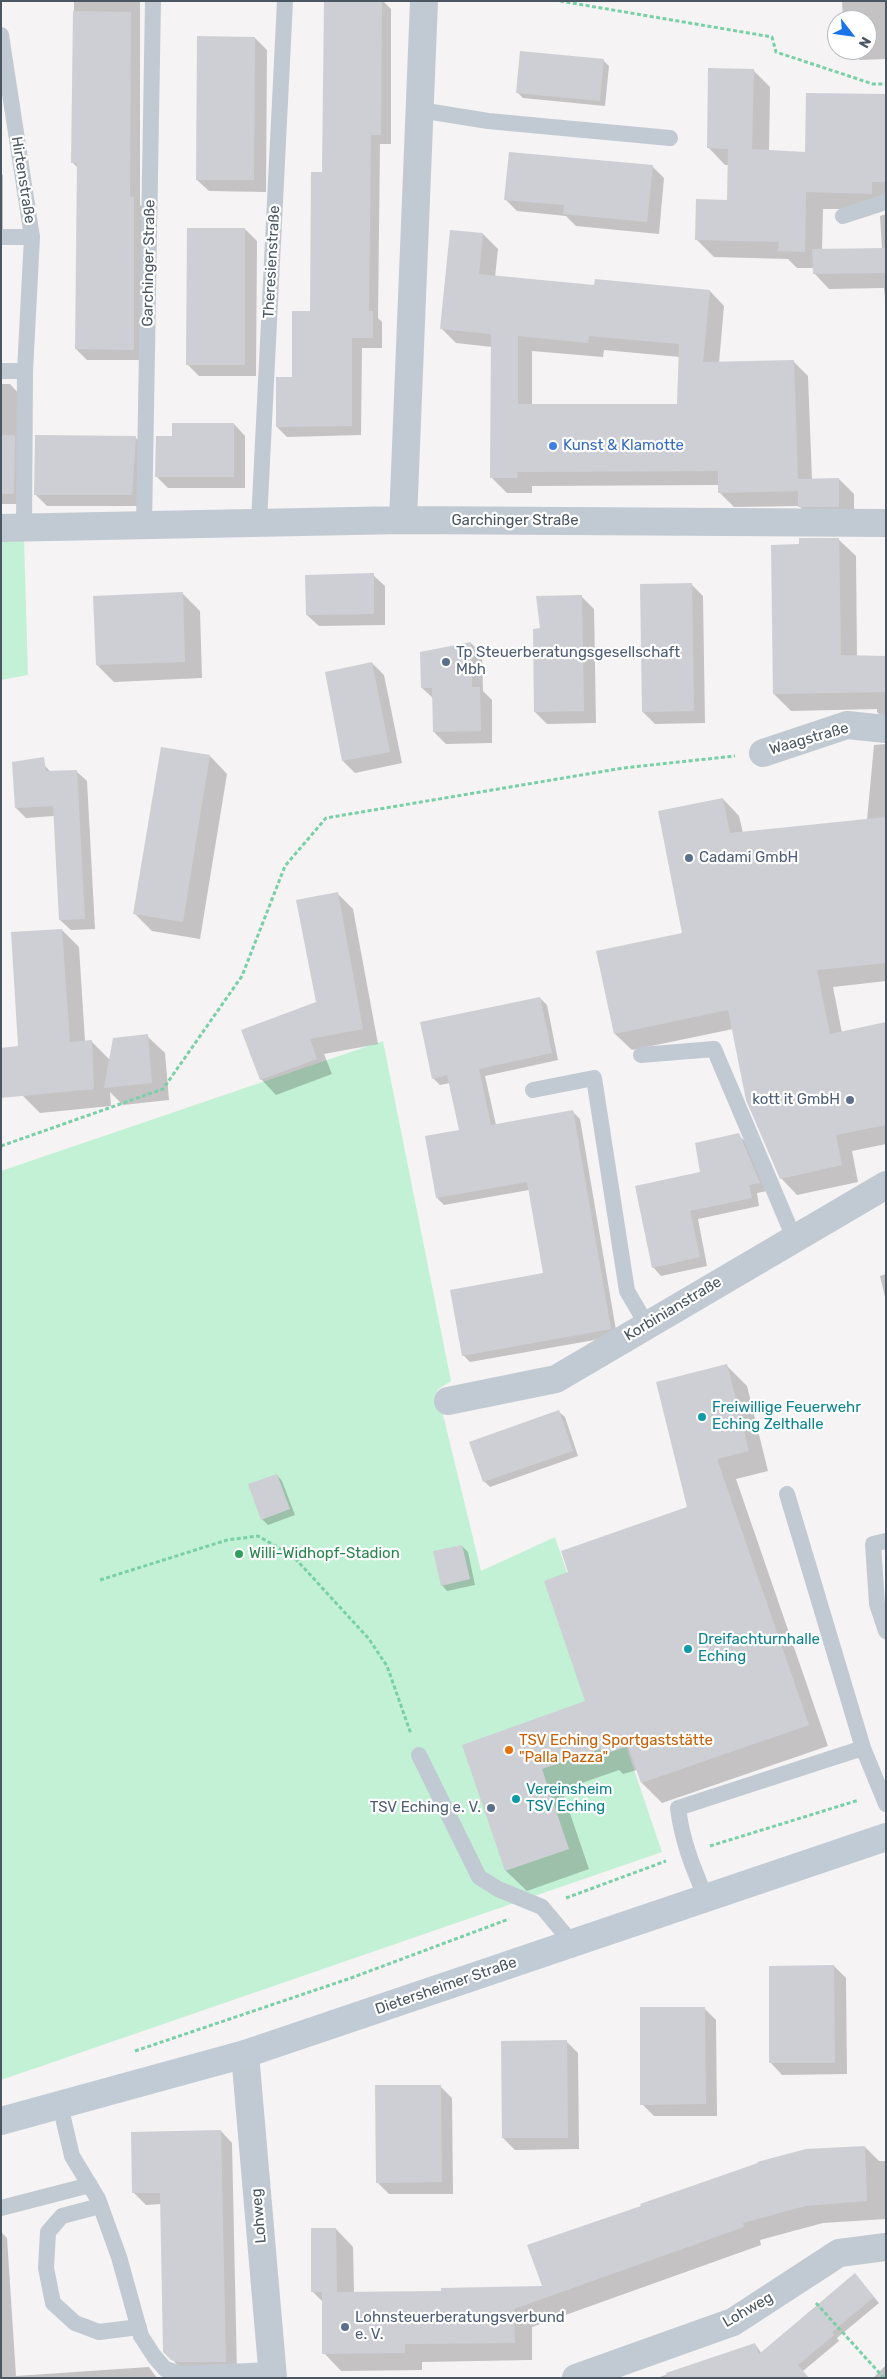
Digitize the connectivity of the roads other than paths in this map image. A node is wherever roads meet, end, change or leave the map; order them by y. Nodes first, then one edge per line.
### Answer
1 (154, 1) edge
2 (285, 1) edge
3 (424, 1) edge
4 (1, 34) edge
5 (420, 110) junction
6 (670, 138) dead end
7 (886, 202) edge
8 (843, 216) dead end
9 (1, 237) edge
10 (32, 237) junction
11 (1, 371) edge
12 (25, 371) junction
13 (402, 520) junction
14 (259, 522) junction
15 (886, 523) edge
16 (144, 525) junction
17 (12, 528) edge
18 (886, 729) edge
19 (763, 752) road end
20 (641, 1055) dead end
21 (533, 1090) dead end
22 (886, 1185) edge
23 (794, 1238) junction
24 (647, 1325) junction
25 (448, 1401) dead end
26 (787, 1494) dead end
27 (886, 1541) edge
28 (886, 1631) edge
29 (863, 1748) junction
30 (419, 1755) road end
31 (883, 1798) edge
32 (886, 1837) edge
33 (706, 1898) junction
34 (572, 1943) junction
35 (245, 2054) junction
36 (60, 2105) junction
37 (1, 2121) edge
38 (90, 2185) junction
39 (100, 2206) junction
40 (1, 2208) edge
41 (886, 2247) edge
42 (139, 2327) junction
43 (272, 2374) edge
44 (189, 2376) edge
45 (576, 2378) edge

1 - 16 lane, Garchinger Straße
2 - 14 lane, Theresienstraße
3 - 5 street
4 - 10 lane, Hirtenstraße
5 - 6 lane
5 - 13 street
7 - 8 lane
9 - 10 lane, Hirtenstraße
10 - 12 lane, Hirtenstraße
11 - 12 lane
12 - 17 lane, Hirtenstraße
13 - 14 street, Garchinger Straße
13 - 15 street, Garchinger Straße
14 - 16 street, Garchinger Straße
16 - 17 street, Garchinger Straße
18 - 19 street, Waagstraße
20 - 23 lane
21 - 24 lane
22 - 23 street, Korbinianstraße
23 - 24 street, Korbinianstraße
24 - 25 street, Korbinianstraße
26 - 29 lane
27 - 28 lane
29 - 31 lane
29 - 33 lane
30 - 34 lane
32 - 33 street, Dietersheimer Straße
33 - 34 street, Dietersheimer Straße
34 - 35 street, Dietersheimer Straße
35 - 36 street, Dietersheimer Straße
35 - 43 street, Lohweg
36 - 37 street, Dietersheimer Straße
36 - 38 lane
38 - 39 lane
38 - 40 lane
39 - 42 lane
39 - 42 lane
41 - 45 street, Lohweg
42 - 44 lane
43 - 44 lane

